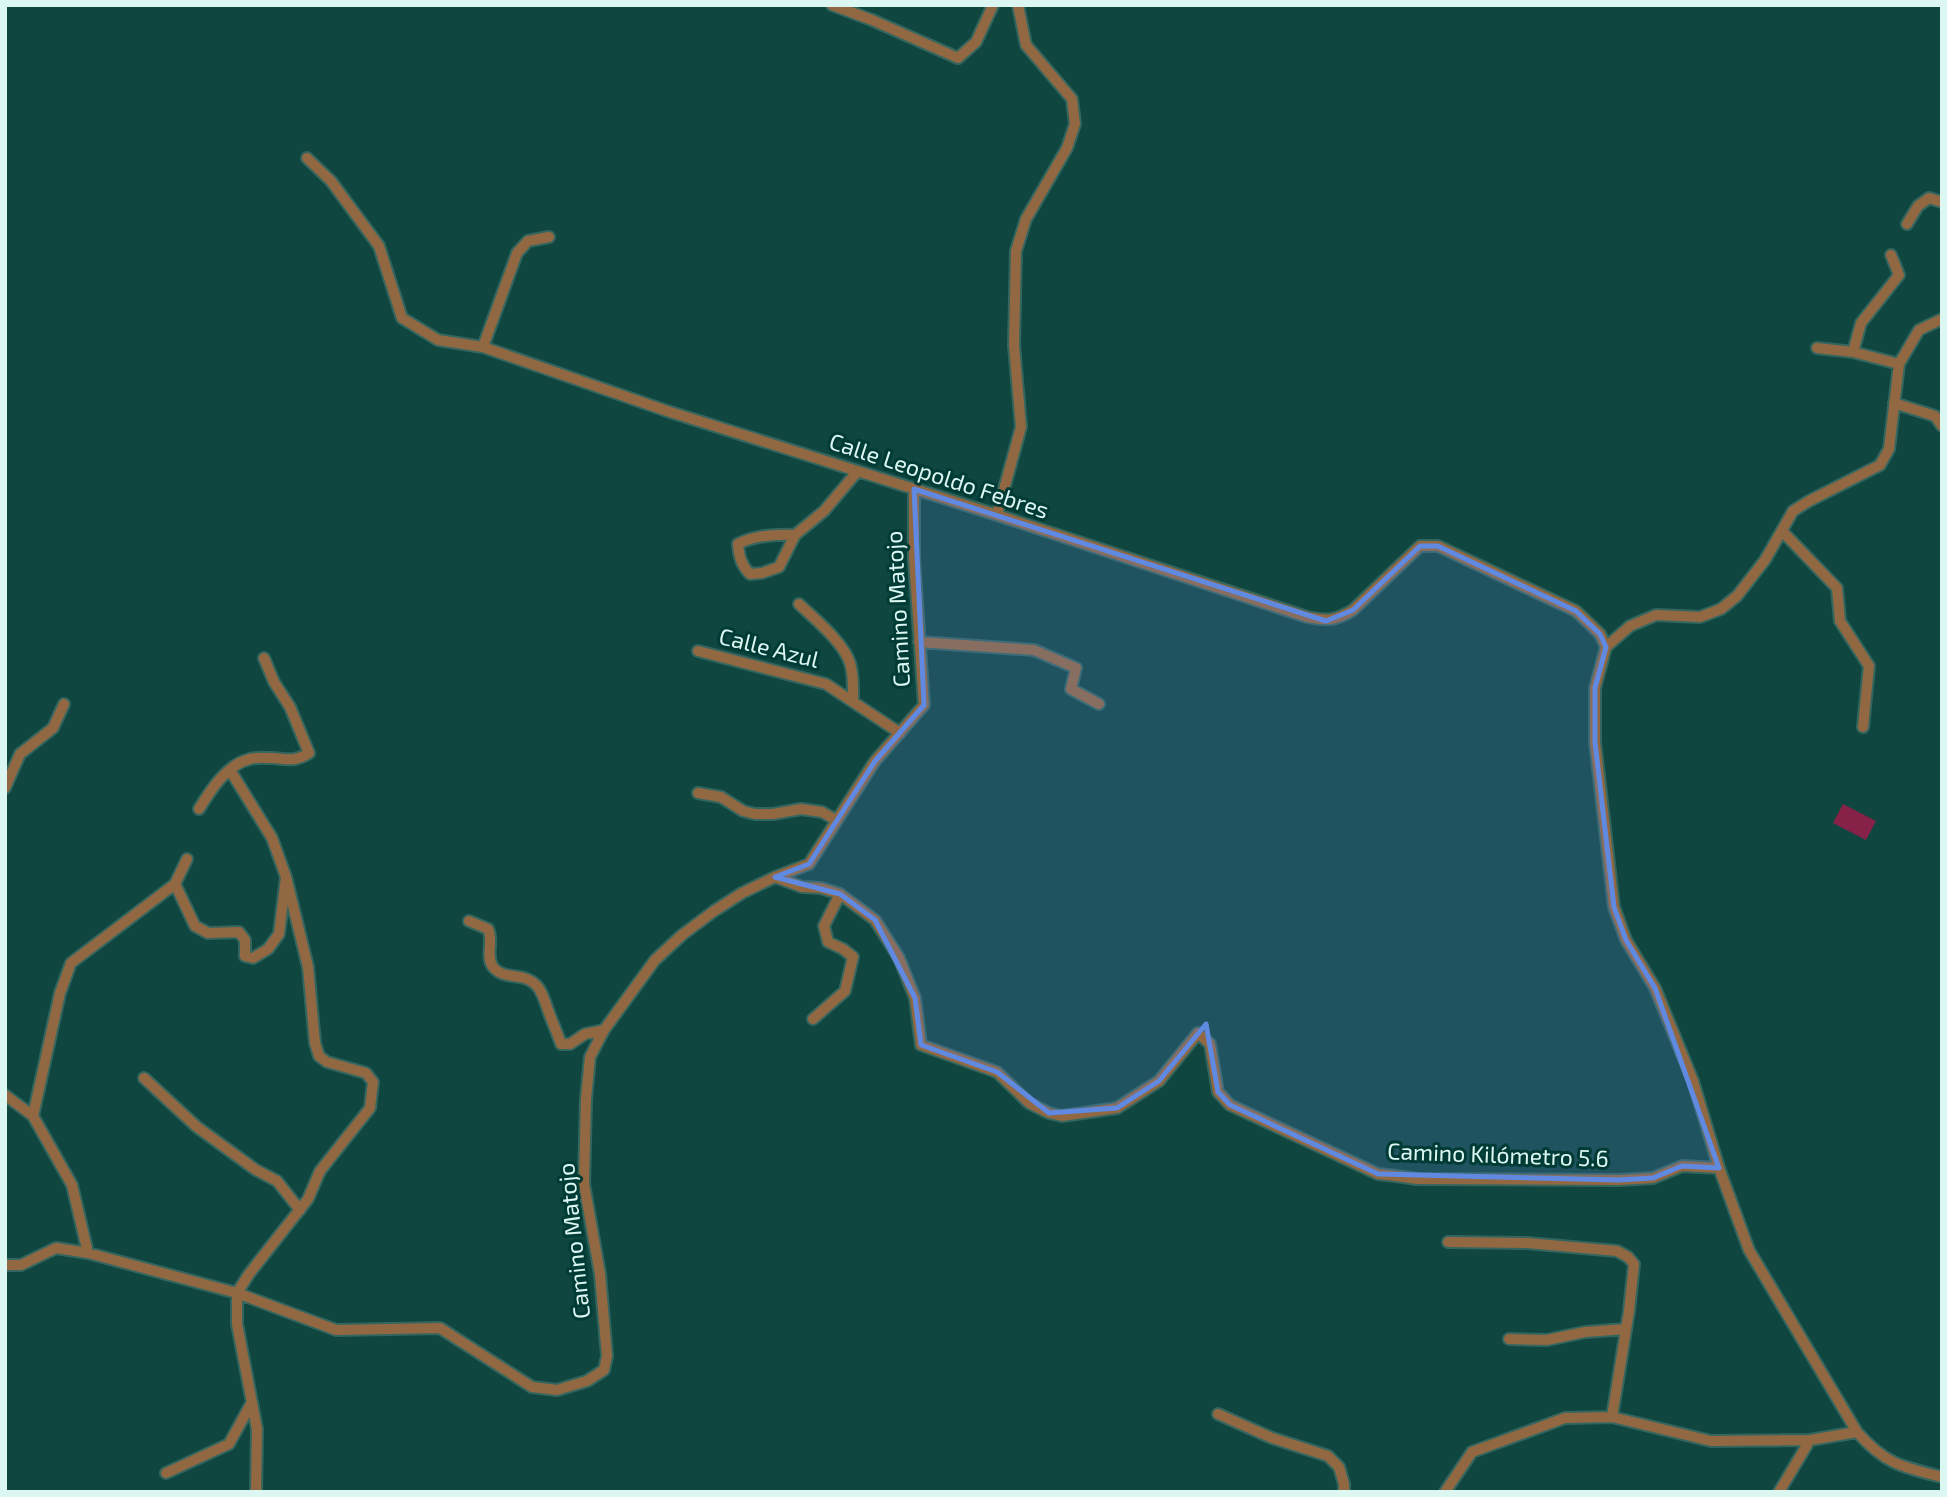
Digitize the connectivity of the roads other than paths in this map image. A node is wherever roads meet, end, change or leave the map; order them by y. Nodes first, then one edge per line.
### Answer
1 (832, 5) edge
2 (993, 5) edge
3 (1018, 5) edge
4 (307, 158) dead end
5 (1942, 202) edge
6 (1907, 224) dead end
7 (550, 237) dead end
8 (1891, 256) dead end
9 (1942, 319) edge
10 (483, 347) junction
11 (1818, 348) dead end
12 (1853, 352) junction
13 (1899, 364) junction
14 (1894, 403) junction
15 (1942, 426) edge
16 (857, 472) junction
17 (914, 489) junction
18 (996, 515) junction
19 (1782, 531) junction
20 (795, 535) junction
21 (799, 604) dead end
22 (919, 642) junction
23 (1606, 647) junction
24 (698, 651) dead end
25 (264, 658) dead end
26 (853, 702) junction
27 (64, 704) dead end
28 (1099, 704) dead end
29 (1863, 727) dead end
30 (900, 733) junction
31 (230, 770) junction
32 (5, 788) edge
33 (698, 793) dead end
34 (198, 809) dead end
35 (836, 820) junction
36 (187, 859) dead end
37 (286, 877) junction
38 (775, 877) junction
39 (175, 884) junction
40 (840, 894) junction
41 (469, 921) dead end
42 (813, 1019) dead end
43 (604, 1030) junction
44 (144, 1077) dead end
45 (5, 1095) edge
46 (33, 1116) junction
47 (1719, 1168) junction
48 (300, 1210) junction
49 (1448, 1242) dead end
50 (88, 1253) junction
51 (5, 1265) edge
52 (237, 1293) junction
53 (1626, 1329) junction
54 (1508, 1339) dead end
55 (252, 1402) junction
56 (1218, 1415) dead end
57 (1612, 1417) junction
58 (1857, 1432) junction
59 (1810, 1440) junction
60 (166, 1473) dead end
61 (1942, 1477) edge
62 (256, 1492) edge
63 (1344, 1492) edge
64 (1445, 1492) edge
65 (1779, 1492) edge

1 - 2 street
3 - 18 street
4 - 10 street, Calle Leopoldo Febres
5 - 6 street
7 - 10 street
8 - 12 street
9 - 13 street
10 - 16 street, Calle Leopoldo Febres
11 - 12 street
12 - 13 street
13 - 14 street
14 - 15 street
14 - 19 street
16 - 17 street, Calle Leopoldo Febres
16 - 20 street
17 - 18 street, Calle Leopoldo Febres
17 - 22 street, Camino Matojo
18 - 23 street, Calle Leopoldo Febres
19 - 23 street
19 - 29 street
20 - 20 street
21 - 26 street
22 - 28 street
22 - 30 street, Camino Matojo
23 - 47 street
24 - 26 street, Calle Azul
25 - 31 street
26 - 30 street, Calle Azul
27 - 32 street
30 - 35 street, Camino Matojo
31 - 34 street
31 - 37 street
33 - 35 street
35 - 38 street, Camino Matojo
36 - 39 street
37 - 39 street
37 - 48 street
38 - 40 street, Camino Kilómetro 5.6
38 - 43 street, Camino Matojo
39 - 46 street
40 - 42 street
40 - 47 street, Camino Kilómetro 5.6
41 - 43 street
43 - 52 street, Camino Matojo
44 - 48 street
45 - 46 street
46 - 50 street
47 - 58 street
48 - 52 street
49 - 53 street
50 - 51 street, Camino Matojo
50 - 52 street, Camino Matojo
52 - 55 street
53 - 54 street
53 - 57 street
55 - 60 street
55 - 62 street
56 - 63 street
57 - 59 street
57 - 64 street
58 - 59 street
58 - 61 street
59 - 65 street

